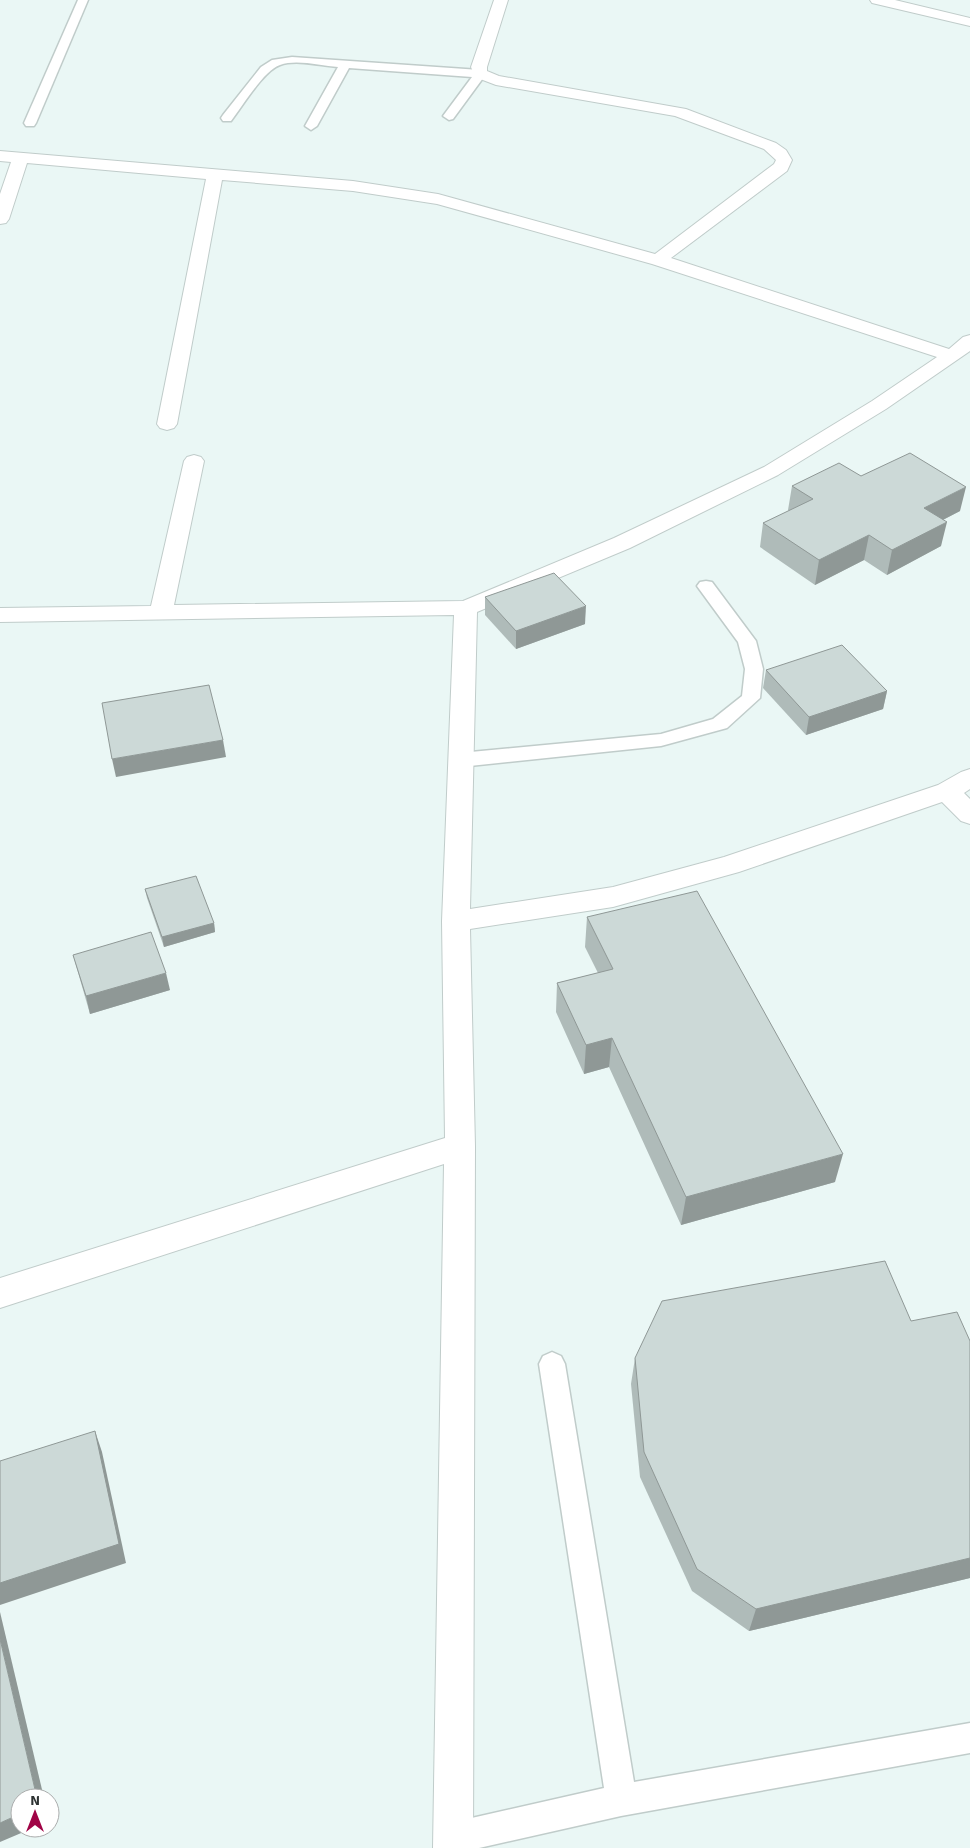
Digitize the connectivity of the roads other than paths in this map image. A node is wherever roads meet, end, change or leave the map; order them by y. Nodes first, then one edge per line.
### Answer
1 (83, 0) edge
2 (501, 0) edge
3 (877, 0) edge
4 (930, 6) edge
5 (970, 22) edge
6 (345, 65) junction
7 (480, 74) junction
8 (448, 116) dead end
9 (227, 118) dead end
10 (30, 123) dead end
11 (312, 126) dead end
12 (0, 156) edge
13 (22, 157) junction
14 (215, 175) junction
15 (0, 219) edge
16 (658, 260) junction
17 (970, 342) edge
18 (952, 356) junction
19 (167, 424) dead end
20 (194, 461) dead end
21 (706, 586) dead end
22 (466, 608) junction
23 (161, 612) junction
24 (0, 616) edge
25 (460, 760) junction
26 (970, 778) edge
27 (947, 791) junction
28 (970, 815) edge
29 (456, 921) junction
30 (460, 1146) junction
31 (0, 1293) edge
32 (552, 1364) dead end
33 (970, 1738) edge
34 (621, 1800) junction
35 (447, 1845) edge

1 - 10 lane
2 - 7 street
3 - 4 street
4 - 5 street
6 - 7 lane
6 - 9 lane
6 - 11 lane
7 - 8 lane
7 - 16 street
12 - 13 street
13 - 14 street
13 - 15 street
14 - 16 street
14 - 19 street
16 - 18 street
17 - 18 street
18 - 22 street
20 - 23 street
21 - 25 lane
22 - 23 street
22 - 25 street
23 - 24 street
25 - 29 street
26 - 27 street
27 - 28 street
27 - 29 street
29 - 30 street
30 - 31 street
30 - 35 street
32 - 34 lane
33 - 34 lane
34 - 35 lane

